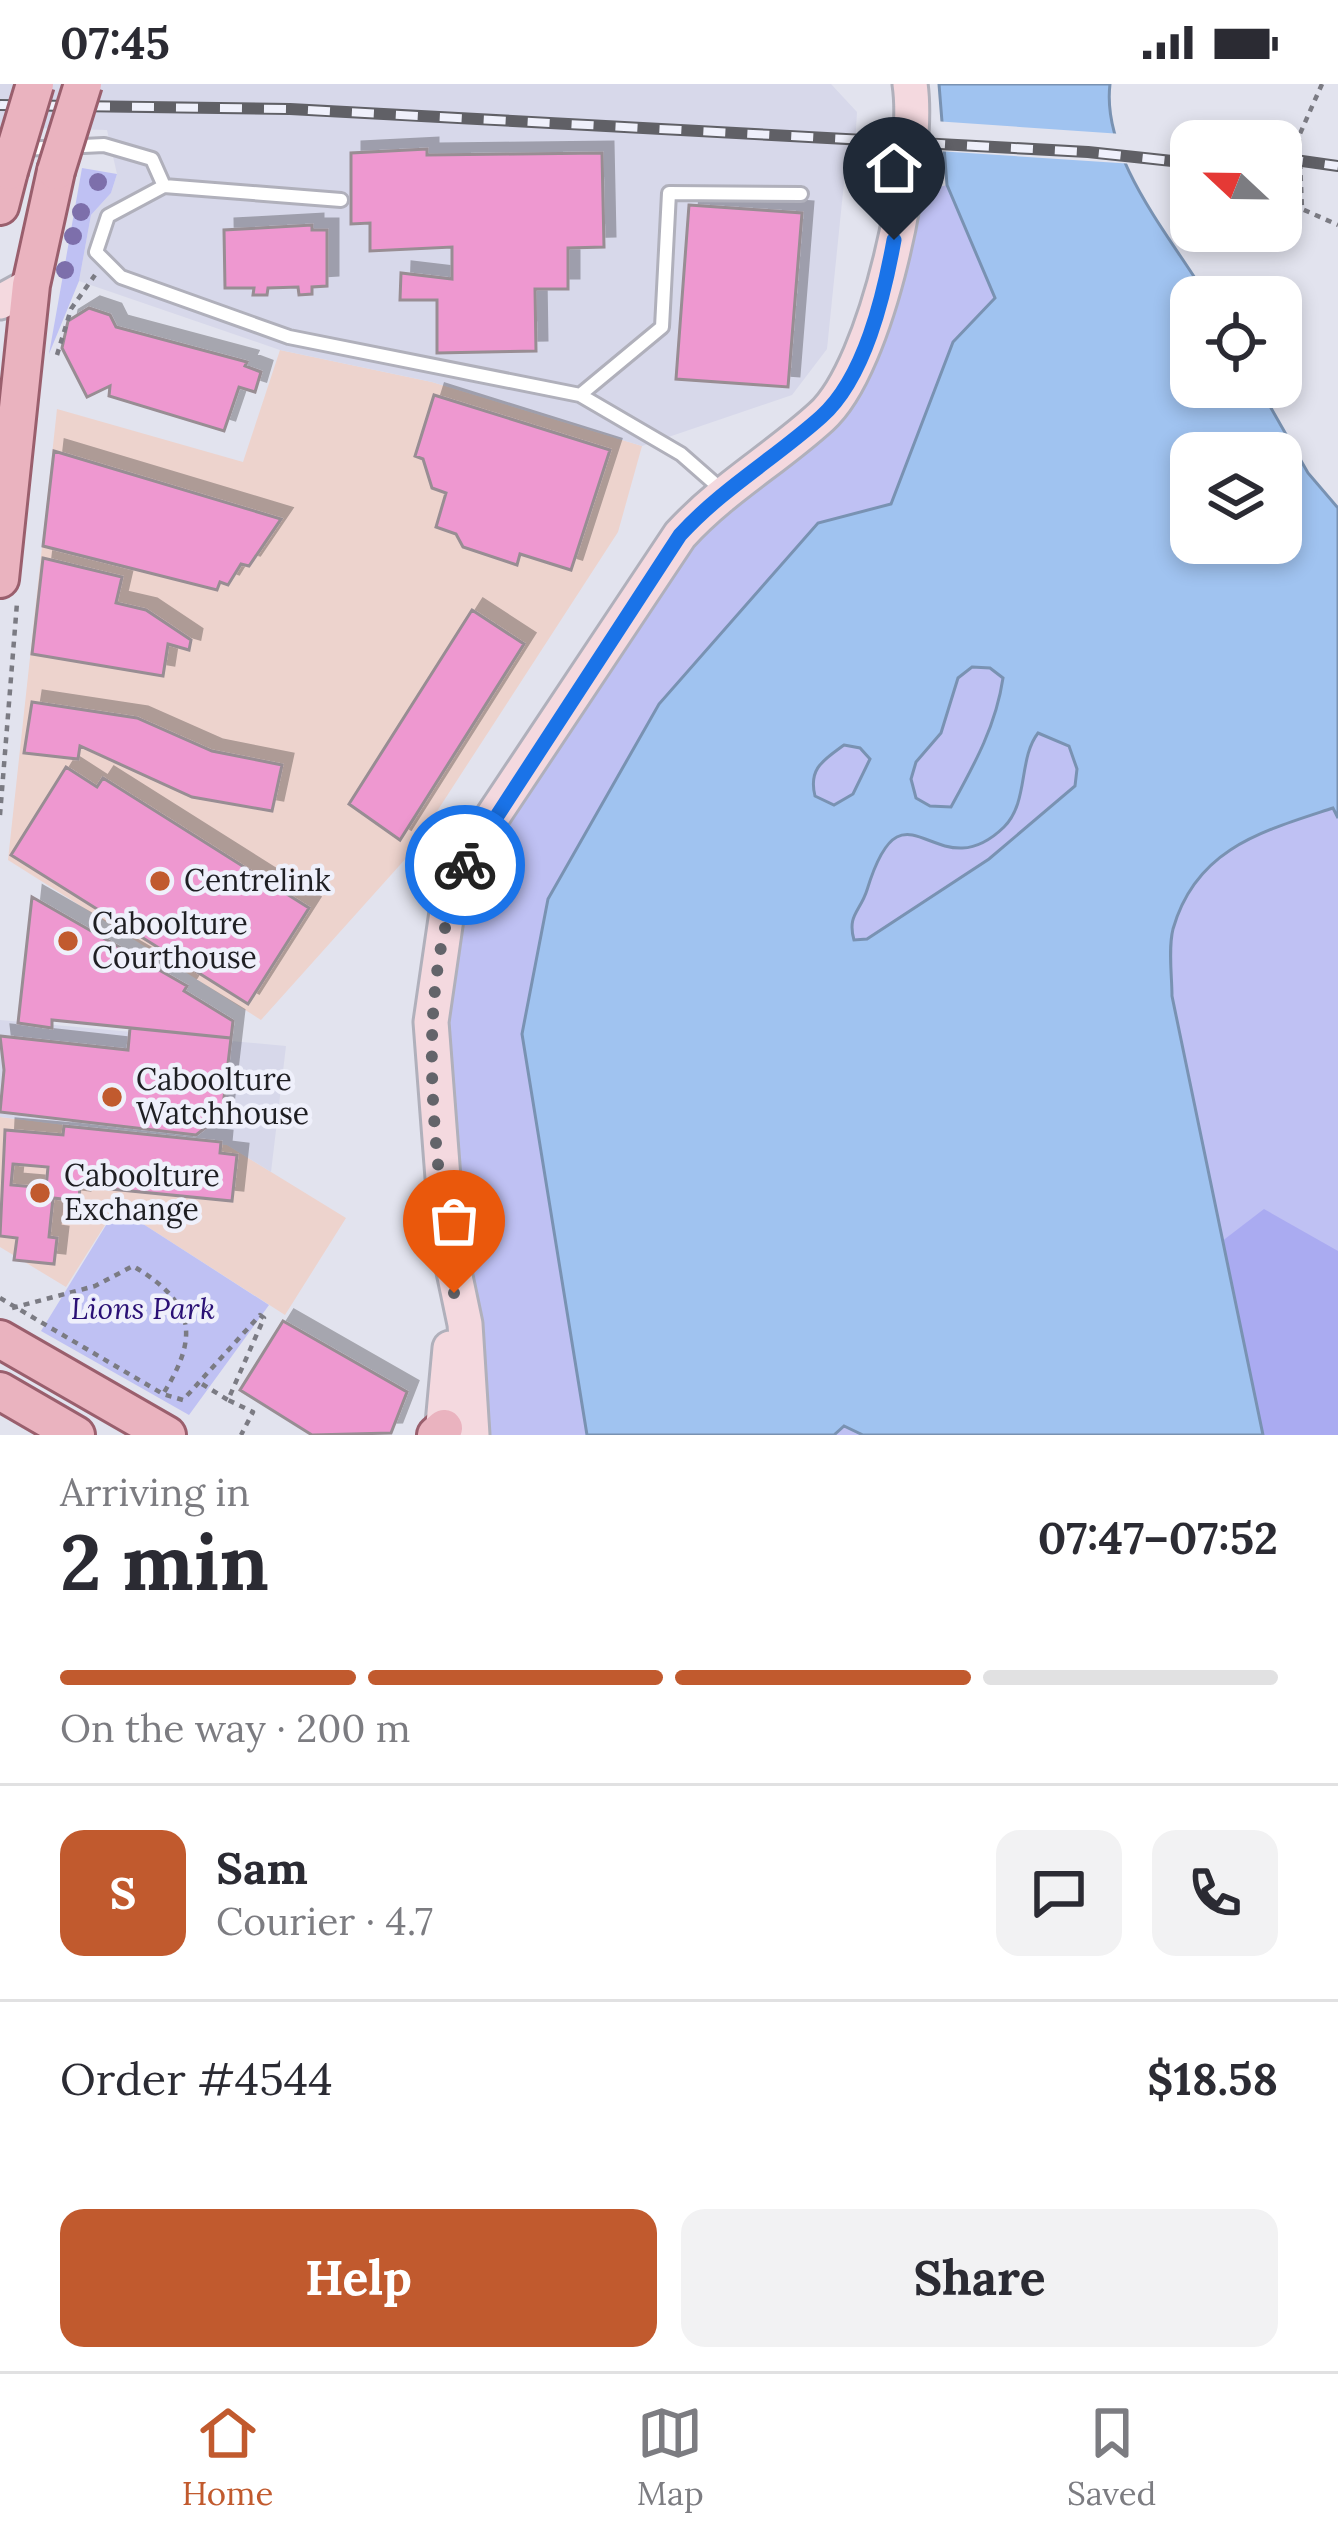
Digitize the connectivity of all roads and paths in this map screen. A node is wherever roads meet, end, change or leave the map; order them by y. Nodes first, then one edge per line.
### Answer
1 (35, 84) edge
2 (82, 84) edge
3 (910, 84) edge
4 (1322, 84) edge
5 (3, 176) edge
6 (164, 186) junction
7 (801, 194) dead end
8 (341, 200) dead end
9 (1338, 225) edge
10 (107, 264) junction
11 (16, 294) edge
12 (56, 360) dead end
13 (580, 394) junction
14 (723, 490) junction
15 (0, 579) edge
16 (0, 1298) edge
17 (6, 1323) edge
18 (201, 1383) junction
19 (0, 1391) edge
20 (163, 1394) junction
21 (228, 1400) junction
22 (449, 1433) edge
23 (76, 1435) edge
24 (167, 1435) edge
25 (241, 1435) edge

1 - 5 main road, bridge
2 - 11 main road, bridge
3 - 14 street
4 - 9 path
5 - 6 lane
6 - 8 lane
6 - 10 lane
7 - 13 lane
10 - 12 path
10 - 13 lane
11 - 15 main road
13 - 14 lane
14 - 22 street
16 - 17 path
17 - 20 path
17 - 20 path
17 - 24 main road
18 - 20 path
18 - 21 path
18 - 21 path
19 - 23 main road
21 - 25 path

